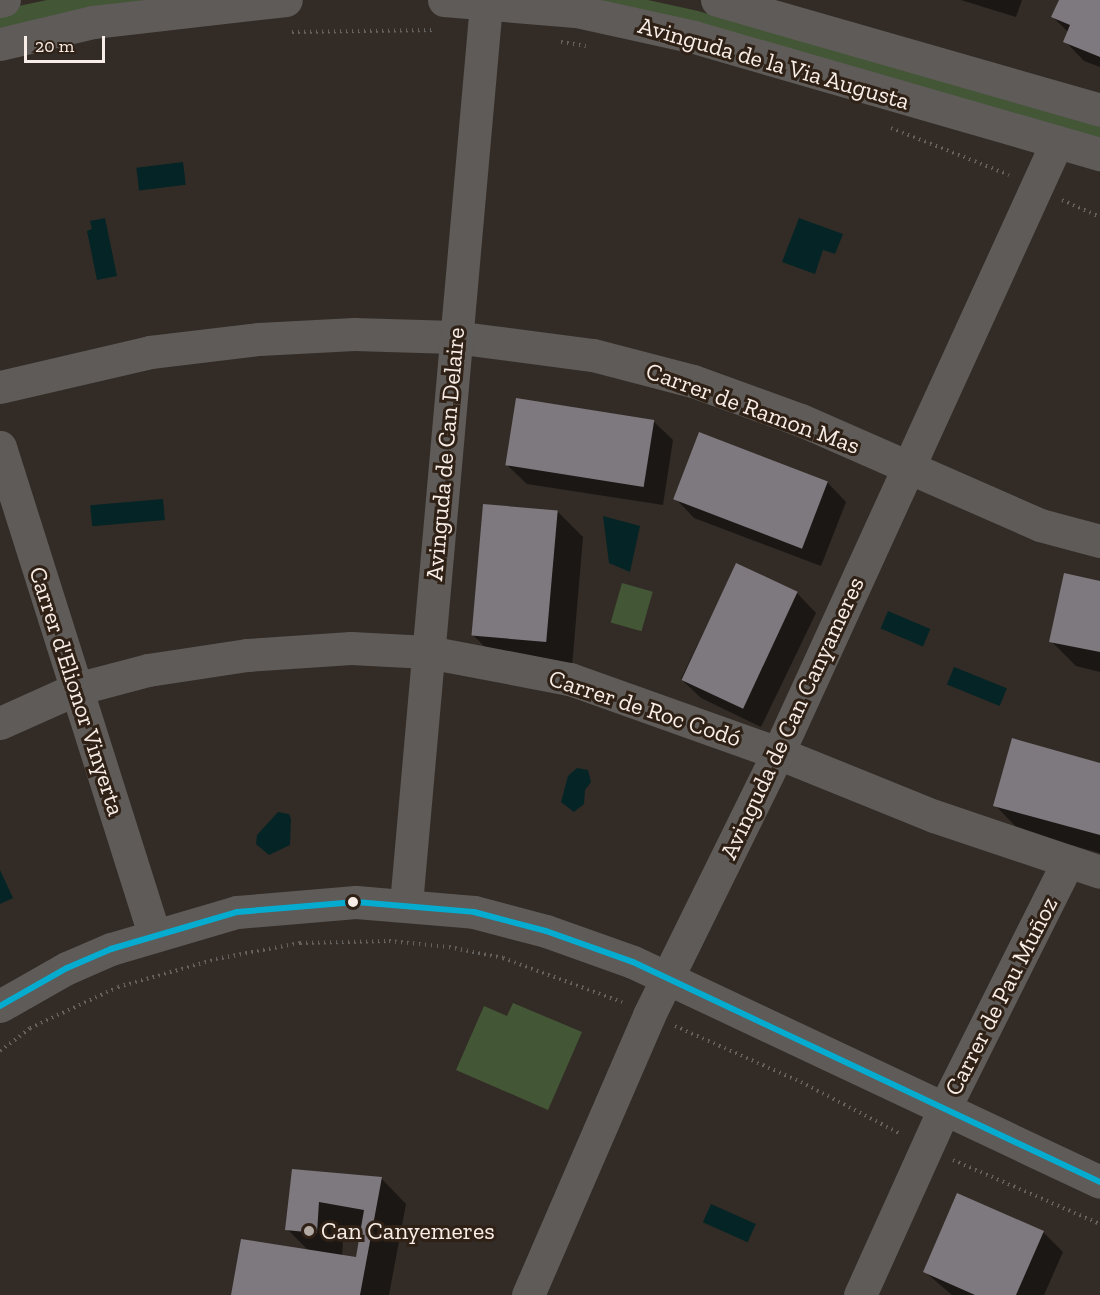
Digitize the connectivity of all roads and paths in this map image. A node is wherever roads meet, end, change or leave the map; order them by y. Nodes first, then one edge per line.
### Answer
1 (444, 0) edge
2 (717, 0) edge
3 (286, 16) edge
4 (484, 19) junction
5 (552, 42) dead end
6 (0, 44) edge
7 (597, 48) dead end
8 (1100, 110) edge
9 (887, 126) dead end
10 (1057, 142) junction
11 (1100, 154) edge
12 (1036, 188) junction
13 (1100, 217) edge
14 (454, 337) junction
15 (0, 387) edge
16 (0, 447) edge
17 (909, 466) junction
18 (1100, 541) edge
19 (428, 651) junction
20 (76, 689) junction
21 (0, 723) edge
22 (778, 753) junction
23 (1068, 861) junction
24 (1100, 872) edge
25 (406, 904) junction
26 (154, 934) junction
27 (667, 977) junction
28 (0, 1006) edge
29 (649, 1015) junction
30 (0, 1051) edge
31 (944, 1109) junction
32 (926, 1148) junction
33 (1100, 1182) edge
34 (1100, 1224) edge
35 (538, 1292) edge
36 (860, 1295) edge

1 - 4 street, Avinguda de la Via Augusta
2 - 8 street, Avinguda de la Via Augusta
3 - 4 path
3 - 6 street
4 - 10 street, Avinguda de la Via Augusta
4 - 14 street, Avinguda de Can Delaire
5 - 7 path
9 - 12 path
10 - 11 street, Avinguda de la Via Augusta
10 - 12 street, Avinguda de Can Canyameres
12 - 13 path
12 - 17 street, Avinguda de Can Canyameres
14 - 15 street, Carrer de Ramon Mas
14 - 17 street, Carrer de Ramon Mas
14 - 19 street, Avinguda de Can Delaire
16 - 20 street, Carrer d'Elionor Vinyerta
17 - 18 street, Carrer de Ramon Mas
17 - 22 street, Avinguda de Can Canyameres
19 - 20 street, Carrer de Roc Codó
19 - 22 street, Carrer de Roc Codó
19 - 25 street, Avinguda de Can Delaire
20 - 21 street, Carrer de Roc Codó
20 - 26 street, Carrer d'Elionor Vinyerta
22 - 23 street, Carrer de Roc Codó
22 - 27 street, Avinguda de Can Canyameres
23 - 24 street, Carrer de Roc Codó
23 - 31 street, Carrer de Pau Muñoz
25 - 26 street
25 - 27 street
26 - 28 street
27 - 29 street, Avinguda de Can Canyameres
27 - 31 street
29 - 30 path
29 - 32 path
29 - 35 street, Avinguda de Can Canyameres
31 - 32 street, Carrer de Pau Muñoz
31 - 33 street
32 - 34 path
32 - 36 street, Carrer de Pau Muñoz

